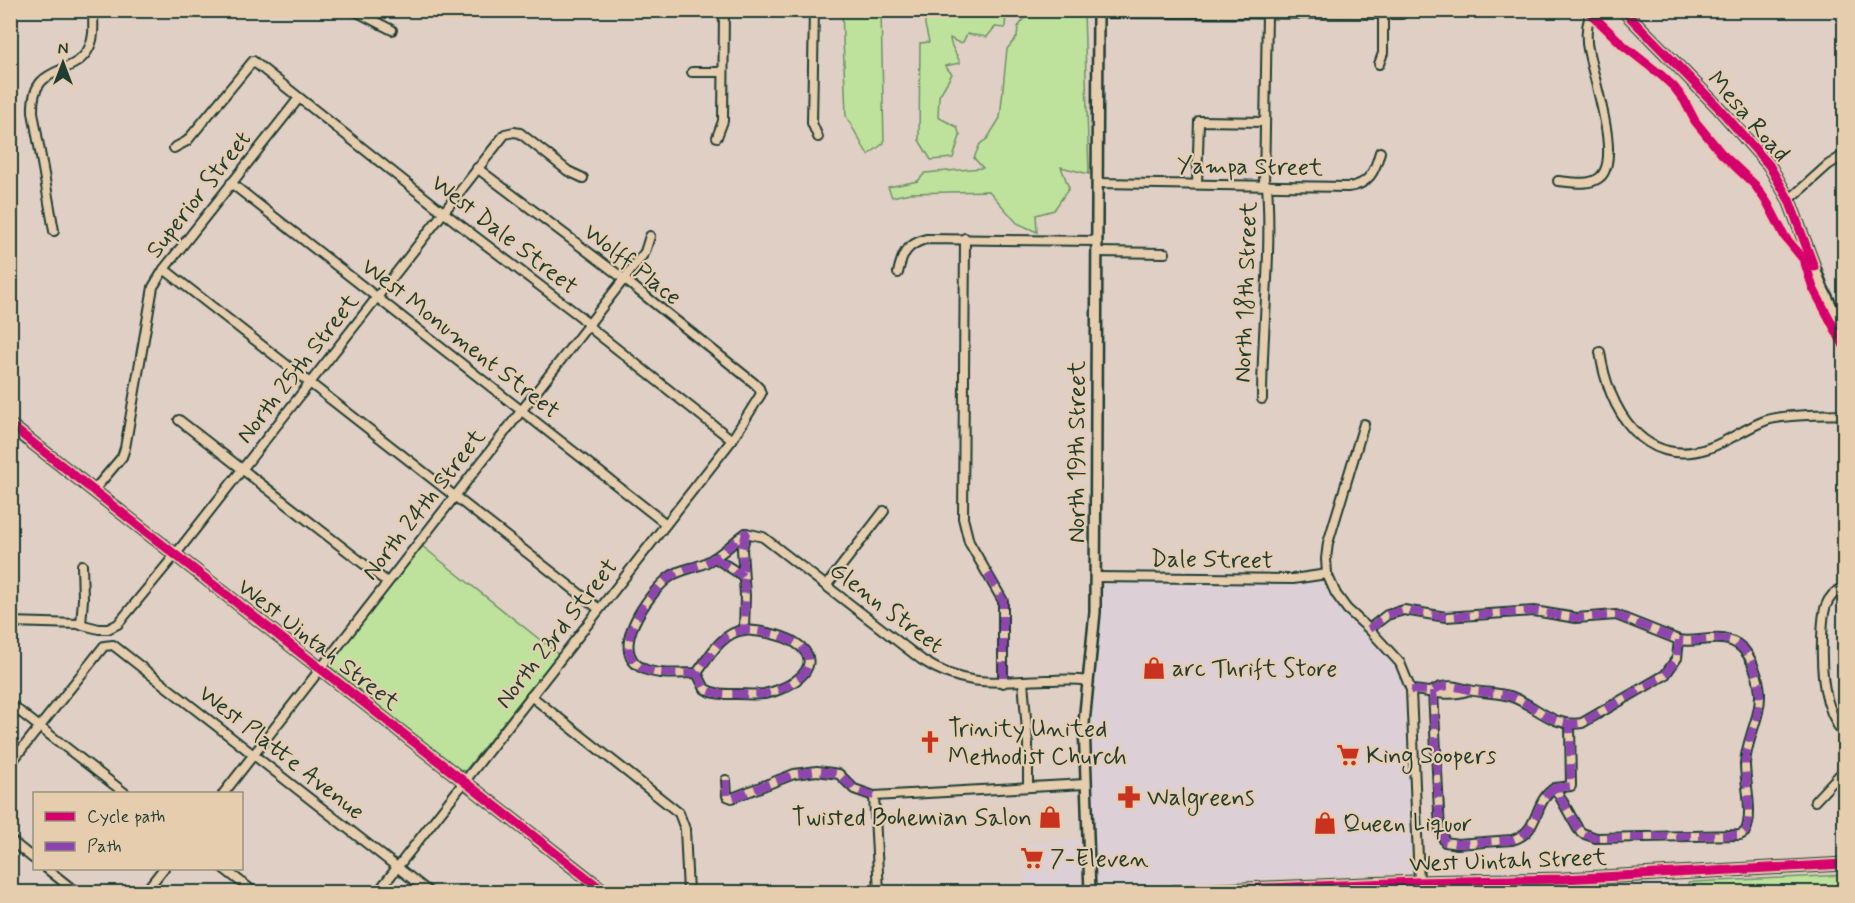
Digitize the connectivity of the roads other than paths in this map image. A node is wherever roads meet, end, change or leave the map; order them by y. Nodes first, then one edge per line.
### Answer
1 (93, 10) edge
2 (353, 10) edge
3 (724, 10) edge
4 (814, 10) edge
5 (1592, 10) edge
6 (1623, 10) edge
7 (1098, 12) edge
8 (1325, 12) edge
9 (1267, 14) junction
10 (1383, 14) junction
11 (1402, 14) dead end
12 (392, 30) dead end
13 (1379, 64) dead end
14 (692, 72) dead end
15 (723, 72) junction
16 (299, 98) junction
17 (1265, 122) junction
18 (717, 137) dead end
19 (818, 137) dead end
20 (174, 148) dead end
21 (1380, 152) dead end
22 (1845, 155) edge
23 (477, 168) junction
24 (584, 178) dead end
25 (1558, 181) dead end
26 (231, 183) junction
27 (1098, 183) junction
28 (1197, 184) junction
29 (1265, 185) junction
30 (1789, 200) junction
31 (443, 212) junction
32 (54, 231) dead end
33 (650, 236) dead end
34 (965, 238) junction
35 (1097, 241) junction
36 (1097, 252) junction
37 (1165, 253) dead end
38 (164, 269) junction
39 (898, 273) dead end
40 (624, 279) junction
41 (376, 298) junction
42 (588, 324) junction
43 (1845, 332) edge
44 (1600, 352) dead end
45 (310, 383) junction
46 (760, 394) joint
47 (1262, 399) dead end
48 (521, 409) junction
49 (1845, 414) edge
50 (179, 420) dead end
51 (1364, 424) dead end
52 (10, 425) edge
53 (732, 440) junction
54 (241, 470) junction
55 (93, 490) junction
56 (454, 495) junction
57 (884, 512) dead end
58 (666, 524) junction
59 (746, 533) junction
60 (174, 555) junction
61 (715, 558) junction
62 (82, 566) dead end
63 (1328, 574) junction
64 (743, 576) junction
65 (1095, 577) junction
66 (387, 582) junction
67 (826, 586) junction
68 (1845, 587) edge
69 (598, 609) junction
70 (10, 622) edge
71 (81, 625) junction
72 (1369, 629) junction
73 (744, 630) junction
74 (1679, 640) junction
75 (319, 669) junction
76 (697, 673) junction
77 (1023, 681) junction
78 (1087, 681) junction
79 (1003, 682) junction
80 (1411, 690) junction
81 (1433, 691) junction
82 (531, 696) junction
83 (10, 704) edge
84 (1570, 725) junction
85 (39, 726) junction
86 (1845, 735) edge
87 (253, 755) junction
88 (10, 764) edge
89 (1845, 770) edge
90 (726, 780) dead end
91 (464, 783) junction
92 (1085, 784) junction
93 (1028, 787) junction
94 (1555, 789) junction
95 (123, 792) edge
96 (225, 792) edge
97 (874, 796) junction
98 (1815, 801) dead end
99 (10, 840) edge
100 (33, 858) edge
101 (1845, 864) edge
102 (397, 867) junction
103 (48, 870) edge
104 (162, 870) edge
105 (226, 870) edge
106 (1475, 880) junction
107 (1511, 880) junction
108 (1419, 882) junction
109 (76, 892) edge
110 (145, 892) edge
111 (254, 892) edge
112 (378, 892) edge
113 (429, 892) edge
114 (605, 892) edge
115 (688, 892) edge
116 (879, 892) edge
117 (1090, 892) edge
118 (1173, 892) edge
119 (1476, 892) edge
120 (1491, 892) edge

1 - 32 street
2 - 12 street
3 - 15 street
4 - 19 street
5 - 25 street
6 - 30 main road, Mesa Road
7 - 9 street
7 - 27 street, North 19th Street
8 - 9 street
8 - 10 street
9 - 17 street, North 18th Street
10 - 11 street
10 - 13 street
14 - 15 street
15 - 18 street
16 - 20 street, West Dale Street
16 - 26 street, Superior Street
16 - 31 street, West Dale Street
17 - 28 street
17 - 29 street, North 18th Street
21 - 29 street, Yampa Street
22 - 30 street
23 - 24 street, North 25th Street
23 - 31 street, North 25th Street
23 - 40 street, Wolff Place
26 - 38 street, Superior Street
26 - 41 street, West Monument Street
27 - 28 street, Yampa Street
27 - 35 street, North 19th Street
28 - 29 street, Yampa Street
29 - 47 street, North 18th Street
30 - 43 main road, Mesa Road
31 - 41 street, North 25th Street
31 - 42 street, West Dale Street
33 - 40 street, North 24th Street
34 - 35 street
34 - 39 street
34 - 79 street
35 - 36 street, North 19th Street
36 - 37 street
36 - 65 street, North 19th Street
38 - 45 street
38 - 55 street, Superior Street
40 - 42 street, North 24th Street
40 - 46 street, Wolff Place
41 - 45 street, North 25th Street
41 - 48 street, West Monument Street
42 - 48 street, North 24th Street
42 - 53 street, West Dale Street
44 - 49 street
45 - 54 street, North 25th Street
45 - 56 street
46 - 53 street, North 23rd Street
48 - 56 street, North 24th Street
48 - 58 street, West Monument Street
50 - 54 street
51 - 63 street
52 - 55 main road, West Uintah Street
53 - 58 street, North 23rd Street
54 - 60 street, North 25th Street
54 - 66 street
55 - 60 main road, West Uintah Street
56 - 66 street, North 24th Street
56 - 69 street
57 - 67 street
58 - 69 street, North 23rd Street
59 - 61 street
59 - 64 street
59 - 67 street, Glenn Street
60 - 71 street, North 25th Street
60 - 75 main road, West Uintah Street
61 - 64 street
61 - 76 street
62 - 71 street
63 - 65 street, Dale Street
63 - 72 street
64 - 73 street
65 - 78 street, North 19th Street
66 - 75 street, North 24th Street
67 - 79 street, Glenn Street
68 - 86 street
69 - 82 street, North 23rd Street
70 - 71 street
72 - 74 street
72 - 80 street
73 - 76 street
73 - 76 street
74 - 84 street
74 - 94 street
75 - 87 street, North 24th Street
75 - 91 main road, West Uintah Street
77 - 78 street, Glenn Street
77 - 79 street, Glenn Street
77 - 93 street
78 - 92 street, North 19th Street
80 - 81 street
80 - 108 street
81 - 84 street
81 - 94 street
82 - 91 street, North 23rd Street
82 - 115 street
83 - 85 street
84 - 94 street
85 - 87 street, West Platte Avenue
85 - 88 street
85 - 95 street
87 - 96 street, North 24th Street
87 - 102 street, West Platte Avenue
89 - 98 street
90 - 97 street
91 - 102 street, North 23rd Street
91 - 114 main road, West Uintah Street
92 - 93 street
92 - 117 street, North 19th Street
93 - 97 street
97 - 116 street
99 - 100 street
101 - 107 main road, West Uintah Street
102 - 112 street, North 23rd Street
102 - 113 street, West Platte Avenue
103 - 109 street
104 - 110 street
105 - 111 street
106 - 107 main road, West Uintah Street
106 - 108 main road, West Uintah Street
106 - 119 street
107 - 120 street
108 - 118 main road, West Uintah Street

